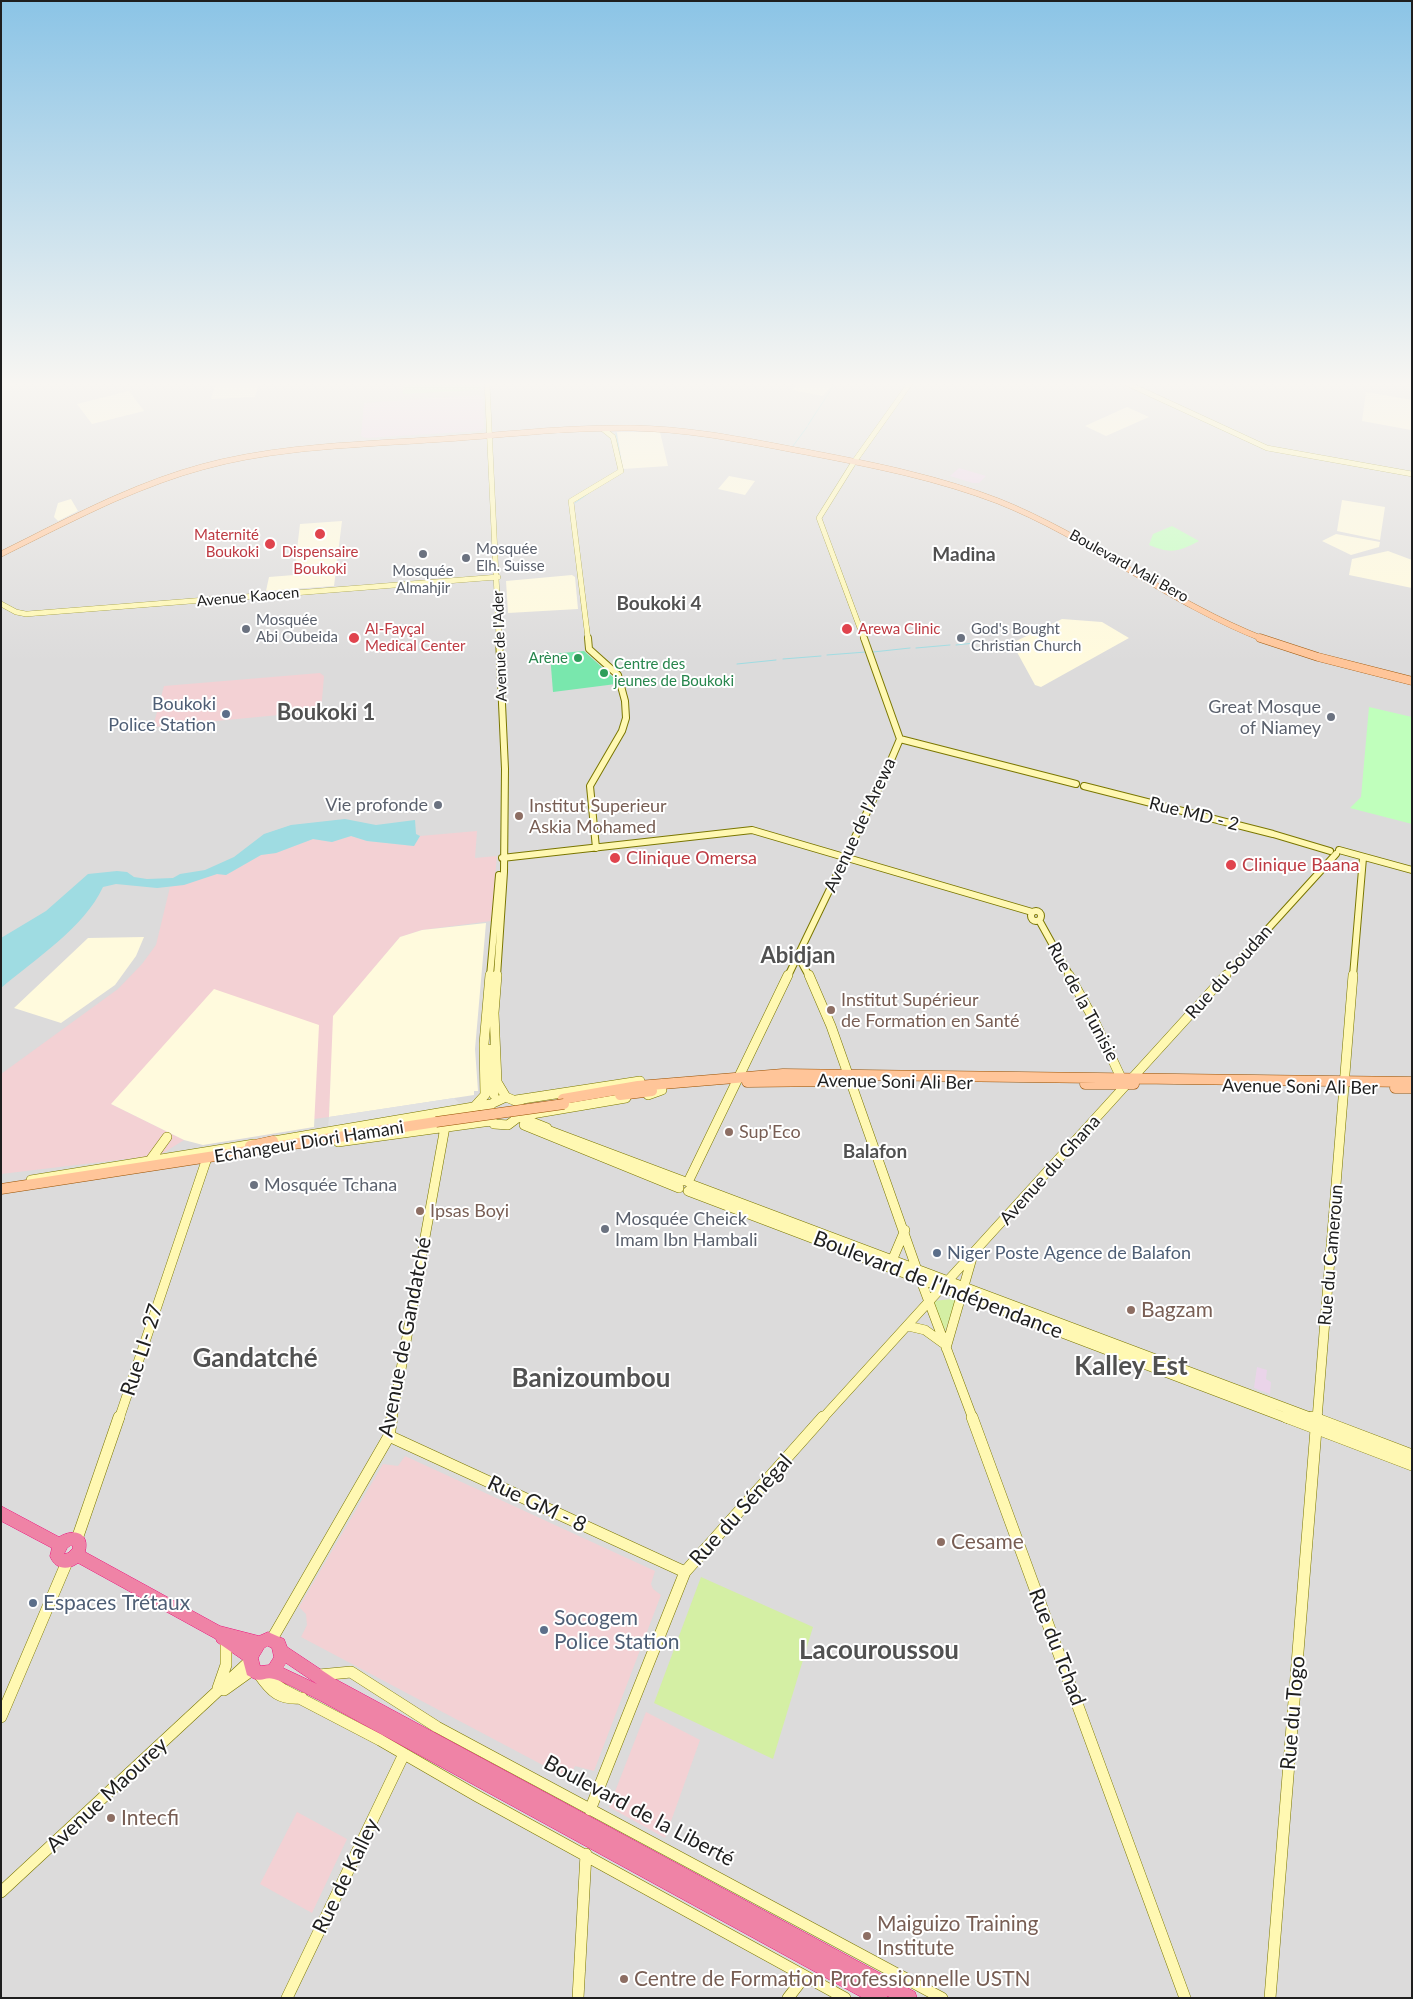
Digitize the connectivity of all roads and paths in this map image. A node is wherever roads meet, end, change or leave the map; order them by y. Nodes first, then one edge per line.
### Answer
1 (175, 475) edge
2 (492, 475) edge
3 (613, 475) edge
4 (846, 475) edge
5 (919, 475) edge
6 (1, 552) edge
7 (498, 577) junction
8 (1, 604) edge
9 (1412, 680) edge
10 (900, 738) junction
11 (1075, 774) dead end
12 (1066, 781) junction
13 (596, 848) junction
14 (1334, 853) junction
15 (503, 857) junction
16 (845, 857) junction
17 (1362, 858) junction
18 (1412, 870) edge
19 (798, 956) junction
20 (490, 1014) junction
21 (849, 1078) junction
22 (737, 1079) junction
23 (1127, 1082) junction
24 (1412, 1082) edge
25 (1345, 1085) junction
26 (663, 1087) junction
27 (1412, 1088) edge
28 (490, 1097) junction
29 (506, 1097) junction
30 (516, 1100) junction
31 (564, 1101) joint
32 (547, 1112) junction
33 (519, 1116) junction
34 (436, 1120) junction
35 (491, 1121) junction
36 (525, 1124) dead end
37 (508, 1125) junction
38 (540, 1125) junction
39 (446, 1127) junction
40 (167, 1136) dead end
41 (273, 1141) junction
42 (332, 1143) junction
43 (574, 1143) junction
44 (293, 1145) junction
45 (230, 1152) junction
46 (151, 1159) junction
47 (206, 1161) junction
48 (30, 1182) junction
49 (1, 1183) edge
50 (686, 1185) junction
51 (1, 1189) edge
52 (905, 1230) junction
53 (973, 1255) junction
54 (891, 1264) junction
55 (918, 1274) junction
56 (946, 1285) junction
57 (963, 1291) junction
58 (929, 1303) junction
59 (908, 1326) junction
60 (945, 1346) junction
61 (1317, 1423) junction
62 (389, 1436) junction
63 (1412, 1454) edge
64 (1412, 1465) edge
65 (1, 1513) edge
66 (77, 1539) junction
67 (60, 1545) junction
68 (72, 1558) junction
69 (685, 1572) junction
70 (222, 1637) junction
71 (266, 1641) junction
72 (282, 1652) junction
73 (259, 1667) junction
74 (317, 1676) junction
75 (211, 1698) junction
76 (1, 1717) edge
77 (404, 1754) junction
78 (590, 1810) junction
79 (586, 1854) junction
80 (1, 1892) edge
81 (805, 1976) junction
82 (287, 1998) edge
83 (578, 1998) edge
84 (788, 1998) edge
85 (845, 1998) edge
86 (880, 1998) edge
87 (909, 1998) edge
88 (942, 1998) edge
89 (1186, 1998) edge
90 (1270, 1998) edge

1 - 6 main road
2 - 7 street, Avenue de l'Ader
3 - 13 street
4 - 10 street, Avenue de l'Arewa
5 - 9 main road, Boulevard Mali Bero
7 - 8 street, Avenue Kaocen
7 - 15 street, Avenue de l'Ader
10 - 12 street
10 - 16 street, Avenue de l'Arewa
11 - 12 street
12 - 14 street, Rue MD - 2
13 - 15 street
13 - 16 street
14 - 17 street, Rue MD - 2
14 - 23 street, Rue du Soudan
15 - 20 street, Avenue de l'Ader
16 - 19 street, Avenue de l'Arewa
16 - 23 street, Rue de la Tunisie
17 - 18 street, Rue MD - 2
17 - 25 street, Rue du Cameroun
19 - 21 street, Rue du Tchad
19 - 22 street, Avenue de l'Arewa
20 - 28 street, Avenue de l'Ader
20 - 29 street, Avenue de l'Ader
21 - 22 main road, Avenue Soni Ali Ber
21 - 23 main road, Avenue Soni Ali Ber
21 - 52 street, Rue du Tchad
22 - 26 main road, Avenue Soni Ali Ber
22 - 50 street, Avenue de l'Arewa
23 - 25 main road, Avenue Soni Ali Ber
23 - 53 street, Avenue du Ghana
24 - 25 main road, Avenue Soni Ali Ber
25 - 27 main road, Avenue Soni Ali Ber
25 - 61 street, Rue du Cameroun
26 - 30 street, Avenue Soni Ali Ber
26 - 31 main road, Avenue Soni Ali Ber
26 - 32 street, Avenue Soni Ali Ber
28 - 29 street
28 - 35 street
28 - 41 street
29 - 30 street
30 - 33 street
31 - 34 main road, Echangeur Diori Hamani, bridge
32 - 33 street, Avenue Soni Ali Ber
32 - 38 street
33 - 37 street
33 - 38 street, Boulevard de l'Indépendance
34 - 44 main road, Echangeur Diori Hamani
34 - 45 main road, Echangeur Diori Hamani
35 - 37 street
35 - 39 street
36 - 43 street, Boulevard de l'Indépendance
37 - 43 street, Boulevard de l'Indépendance
38 - 43 street, Boulevard de l'Indépendance
39 - 42 street
39 - 62 street, Avenue de Gandatché
40 - 46 street
41 - 45 main road
41 - 46 street
42 - 44 main road
42 - 47 street
43 - 50 street, Boulevard de l'Indépendance
44 - 45 main road, Echangeur Diori Hamani
45 - 48 main road, Echangeur Diori Hamani
46 - 48 street
47 - 48 street
47 - 66 street, Rue LI- 27
48 - 49 main road
48 - 51 main road
50 - 54 street, Boulevard de l'Indépendance
52 - 54 street
52 - 55 street, Rue du Tchad
53 - 56 street, Avenue du Ghana
53 - 57 street, Avenue du Ghana
54 - 55 street, Boulevard de l'Indépendance
55 - 56 street, Boulevard de l'Indépendance
55 - 58 street, Rue du Tchad
56 - 57 street, Boulevard de l'Indépendance
56 - 58 street, Avenue du Ghana
57 - 60 street
57 - 61 street, Boulevard de l'Indépendance
58 - 59 street, Rue du Sénégal
58 - 60 street, Rue du Tchad
59 - 60 street
59 - 69 street, Rue du Sénégal
60 - 89 street, Rue du Tchad
61 - 63 street, Boulevard de l'Indépendance
61 - 64 street, Boulevard de l'Indépendance
61 - 90 street, Rue du Togo
62 - 69 street, Rue GM - 8
62 - 71 street, Avenue de Gandatché
65 - 67 highway
66 - 67 highway
66 - 68 highway
67 - 68 highway
68 - 70 highway
68 - 76 street
69 - 78 street, Rue du Sénégal
70 - 71 highway
70 - 73 highway
70 - 75 street
71 - 72 highway, Boulevard de la Liberté
71 - 73 highway
72 - 73 highway
72 - 74 highway, Boulevard de la Liberté
73 - 75 street, Avenue Maourey
73 - 77 street
73 - 86 highway
74 - 78 street, Boulevard de la Liberté
74 - 87 highway, Boulevard de la Liberté
75 - 80 street, Avenue Maourey
77 - 79 street
77 - 82 street, Rue de Kalley
78 - 88 street, Boulevard de la Liberté
79 - 81 street
79 - 83 street
81 - 84 street
81 - 85 street

